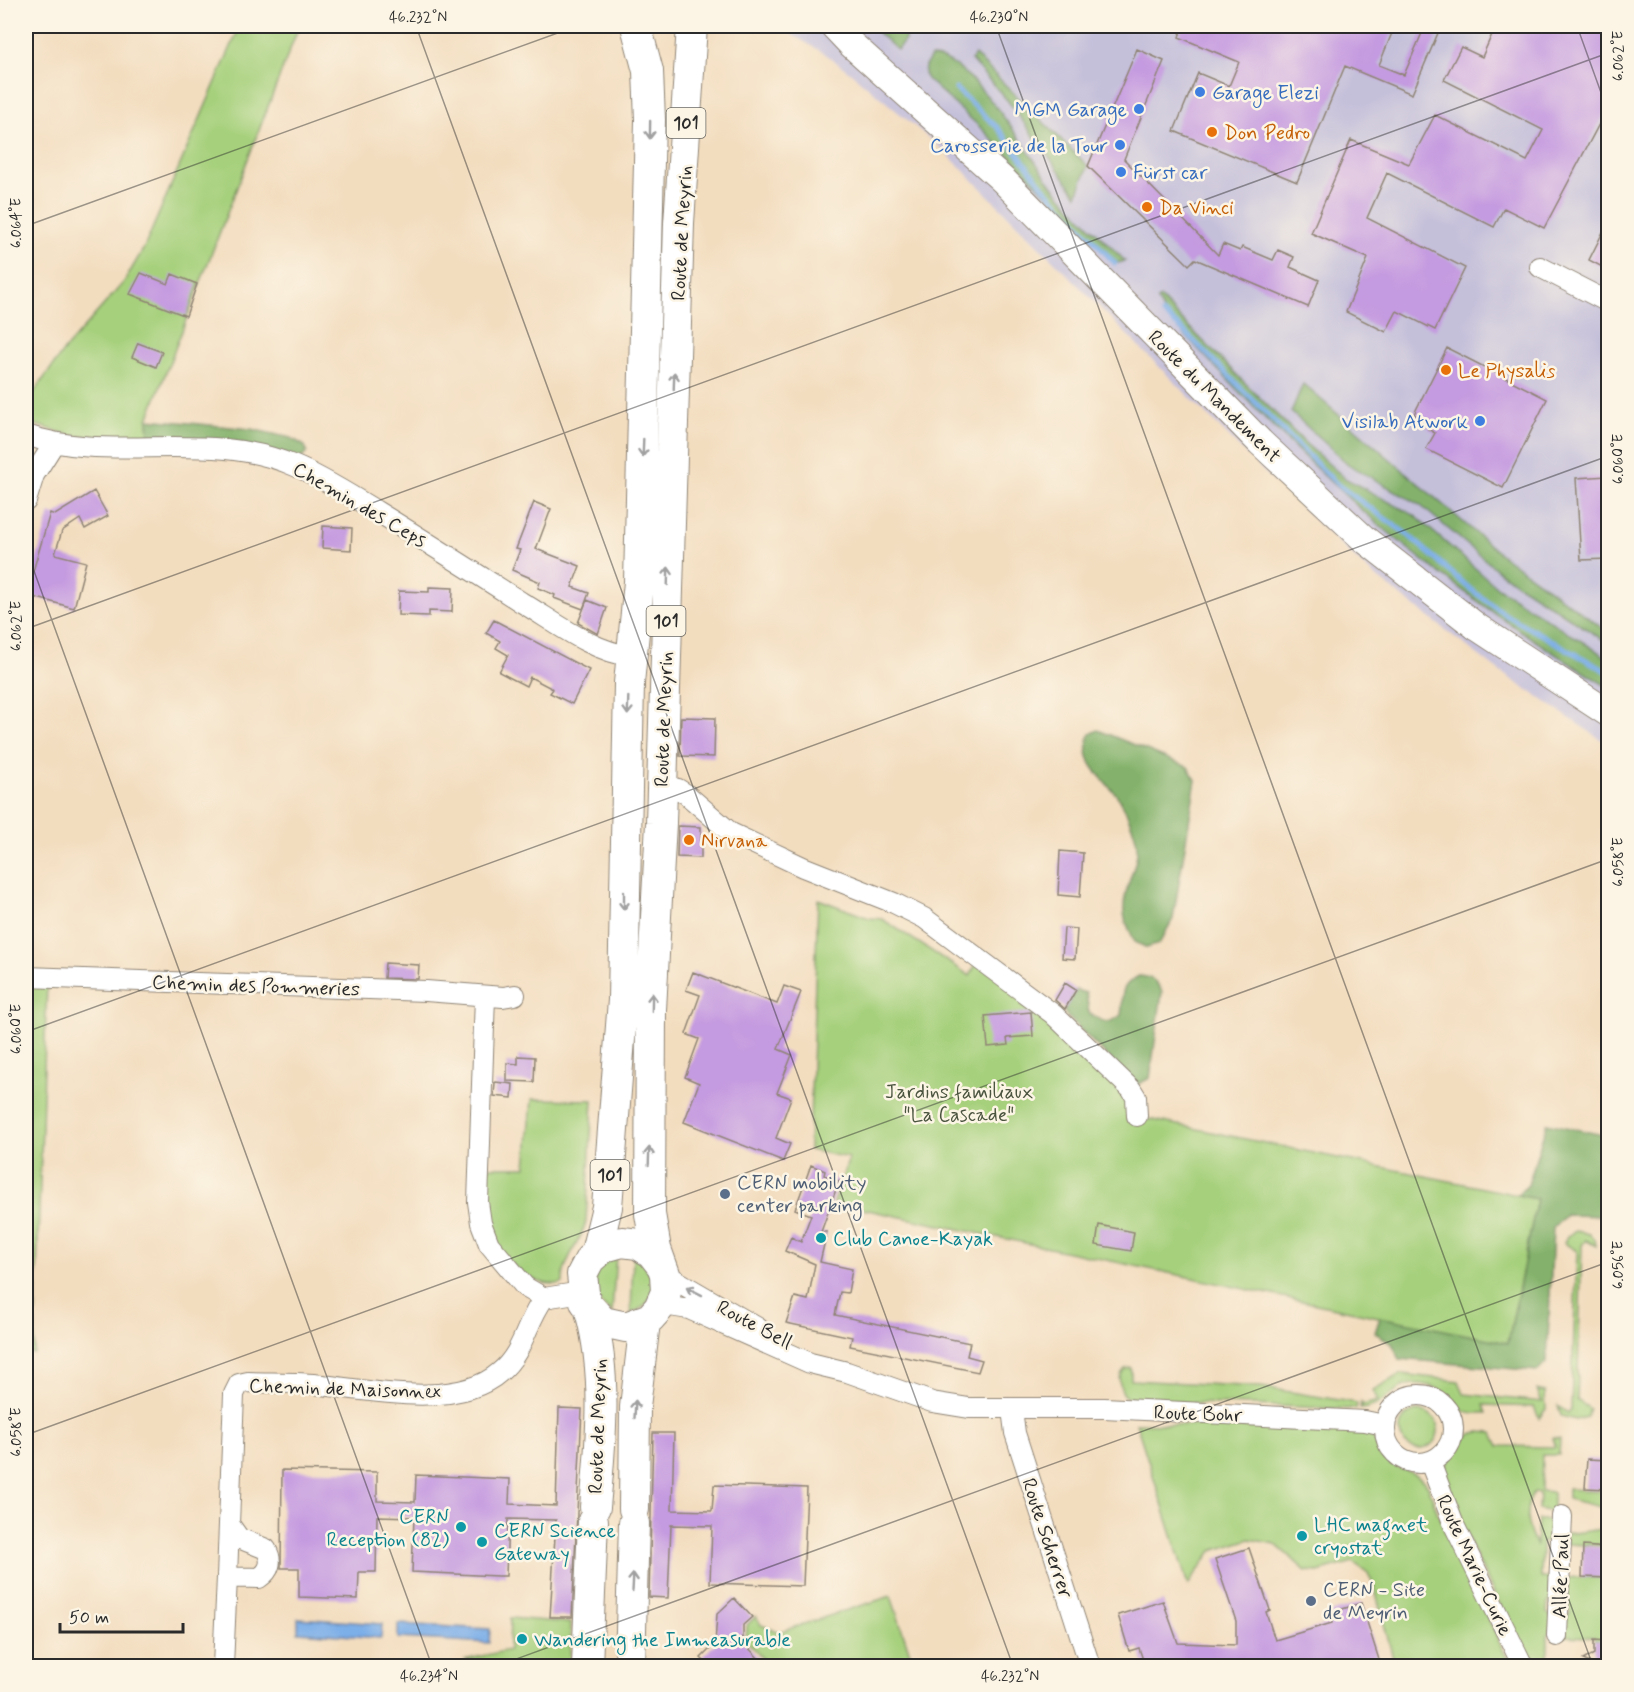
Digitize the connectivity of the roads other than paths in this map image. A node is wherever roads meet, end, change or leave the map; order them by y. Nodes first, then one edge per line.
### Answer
1 (636, 26) edge
2 (692, 26) edge
3 (812, 26) edge
4 (843, 35) edge
5 (1540, 267) dead end
6 (1608, 302) edge
7 (26, 435) edge
8 (53, 445) junction
9 (26, 501) edge
10 (630, 656) junction
11 (1608, 713) edge
12 (661, 788) junction
13 (26, 977) edge
14 (515, 995) dead end
15 (485, 996) junction
16 (1137, 1116) dead end
17 (596, 1252) junction
18 (664, 1270) junction
19 (544, 1298) junction
20 (586, 1301) junction
21 (652, 1315) junction
22 (847, 1372) junction
23 (1012, 1409) junction
24 (1384, 1425) junction
25 (1430, 1462) junction
26 (1562, 1516) dead end
27 (229, 1524) junction
28 (227, 1577) junction
29 (1557, 1636) dead end
30 (223, 1666) edge
31 (587, 1666) edge
32 (630, 1666) edge
33 (1090, 1666) edge
34 (1523, 1666) edge

1 -> 10 main road, Route de Meyrin / 101
12 -> 2 main road, Route de Meyrin / 101
3 - 4 main road, Route du Mandement
4 - 11 main road, Route du Mandement
5 - 6 street
7 - 8 street, Chemin des Ceps
8 - 9 street
8 - 10 street, Chemin des Ceps
10 -> 17 main road, Route de Meyrin / 101
12 - 16 street
18 -> 12 main road, Route de Meyrin / 101
13 - 15 street, Chemin des Pommeries
14 - 15 street, Chemin des Pommeries
15 - 19 street
17 - 18 main road
17 - 20 main road, Route de Meyrin / 101
18 - 21 main road, Route de Meyrin / 101
22 -> 18 street, Route Bell
19 - 20 street
19 - 27 street, Chemin de Maisonnex
20 - 21 main road
20 - 31 main road, Route de Meyrin / 101
21 - 22 street, Route Bell
32 -> 21 main road, Route de Meyrin / 101
22 - 23 street, Route Bell
23 - 24 street, Route Bohr
23 - 33 street, Route Scherrer
24 - 25 street
24 - 25 street
25 - 34 street, Route Marie-Curie
26 - 29 street, Allée Paul
27 - 28 street, Chemin de Maisonnex
27 - 28 street
28 - 30 street, Chemin de Maisonnex

